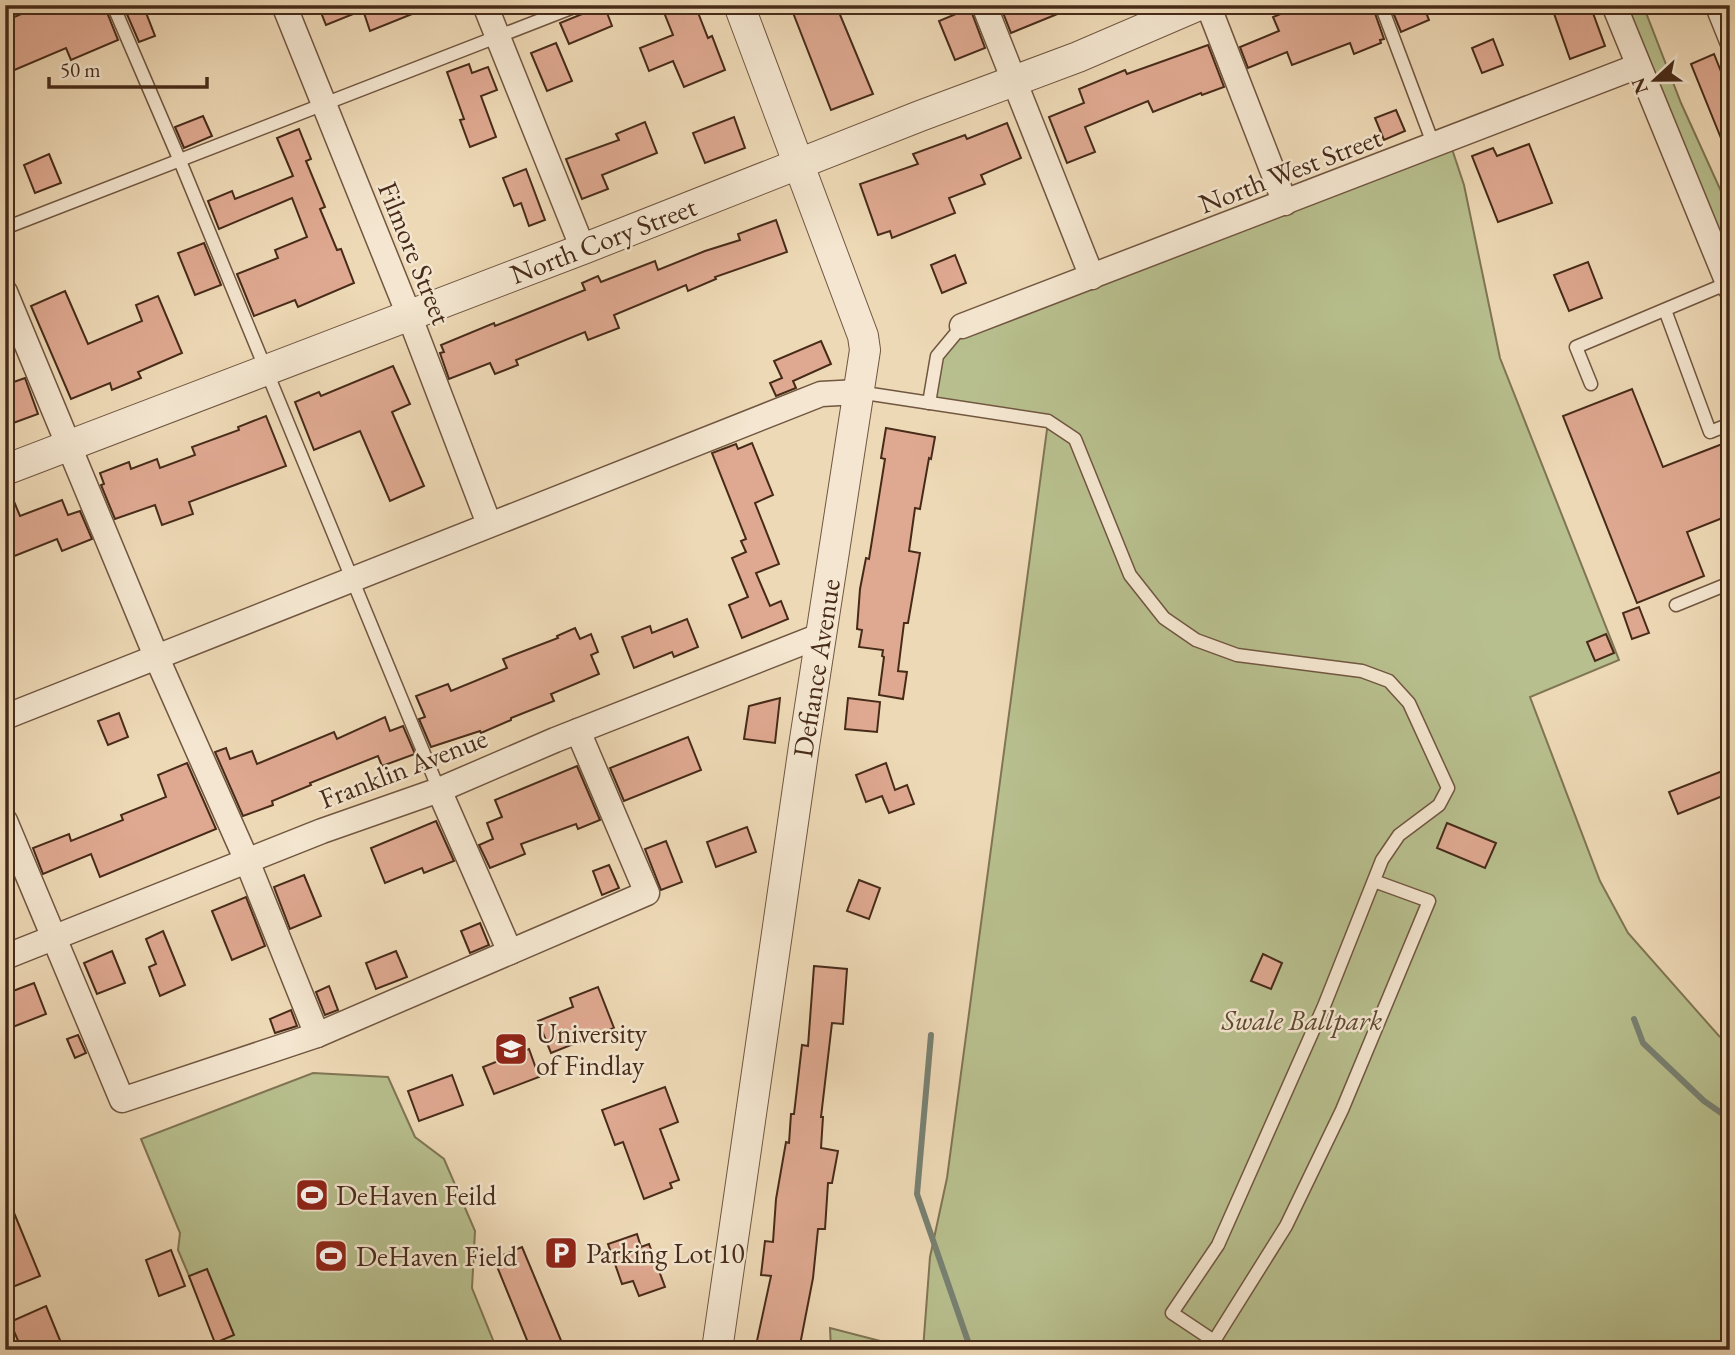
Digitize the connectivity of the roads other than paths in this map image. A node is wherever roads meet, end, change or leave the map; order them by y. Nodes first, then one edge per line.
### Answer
1 (113, 5) edge
2 (284, 5) edge
3 (485, 5) edge
4 (579, 5) edge
5 (739, 5) edge
6 (984, 5) edge
7 (1199, 5) edge
8 (1208, 5) edge
9 (1381, 5) edge
10 (1614, 5) edge
11 (1711, 5) edge
12 (1727, 37) edge
13 (498, 38) junction
14 (1730, 52) edge
15 (1638, 66) junction
16 (1014, 81) junction
17 (323, 105) junction
18 (1434, 146) junction
19 (180, 161) junction
20 (798, 164) junction
21 (1285, 203) junction
22 (5, 228) edge
23 (583, 249) junction
24 (1093, 277) junction
25 (1729, 286) edge
26 (5, 292) edge
27 (1665, 310) junction
28 (409, 315) junction
29 (962, 326) joint
30 (266, 370) junction
31 (1591, 384) dead end
32 (858, 392) junction
33 (929, 403) junction
34 (1730, 424) edge
35 (69, 445) junction
36 (5, 470) edge
37 (489, 524) junction
38 (353, 580) junction
39 (1730, 583) edge
40 (1676, 605) dead end
41 (822, 635) junction
42 (156, 656) junction
43 (5, 717) edge
44 (578, 731) junction
45 (439, 790) junction
46 (5, 821) edge
47 (247, 861) junction
48 (1374, 881) junction
49 (53, 937) junction
50 (510, 952) junction
51 (5, 957) edge
52 (317, 1035) junction
53 (717, 1350) edge

1 - 19 lane
2 - 17 street, Filmore Street
3 - 13 street
4 - 13 lane
5 - 20 street, Defiance Avenue
6 - 16 street
7 - 16 street, North Cory Street
8 - 21 street
9 - 18 lane
10 - 15 street
11 - 12 lane
12 - 14 lane
13 - 17 lane
13 - 23 street
15 - 18 street, North West Street
15 - 25 street
16 - 20 street, North Cory Street
16 - 24 street
17 - 19 lane
17 - 28 street, Filmore Street
18 - 21 street, North West Street
19 - 22 lane
19 - 30 lane
20 - 23 street, North Cory Street
20 - 32 street, Defiance Avenue
21 - 24 street, North West Street
23 - 28 street, North Cory Street
24 - 29 street, North West Street
25 - 27 lane
26 - 35 street
27 - 31 lane
27 - 34 lane
28 - 30 street, North Cory Street
28 - 37 street, Filmore Street
29 - 33 lane
30 - 35 street, North Cory Street
30 - 38 lane
32 - 33 lane
32 - 37 street
32 - 41 street, Defiance Avenue
33 - 48 lane
35 - 36 street, North Cory Street
35 - 42 street
37 - 38 street
38 - 42 street
38 - 45 lane
39 - 40 lane
41 - 44 street, Franklin Avenue
41 - 53 street, Defiance Avenue
42 - 43 street
42 - 47 street
44 - 45 street, Franklin Avenue
44 - 50 street
45 - 47 street, Franklin Avenue
45 - 50 street
46 - 49 street
47 - 49 street, Franklin Avenue
47 - 52 street
48 - 48 lane
49 - 51 street, Franklin Avenue
49 - 52 street
50 - 52 street

